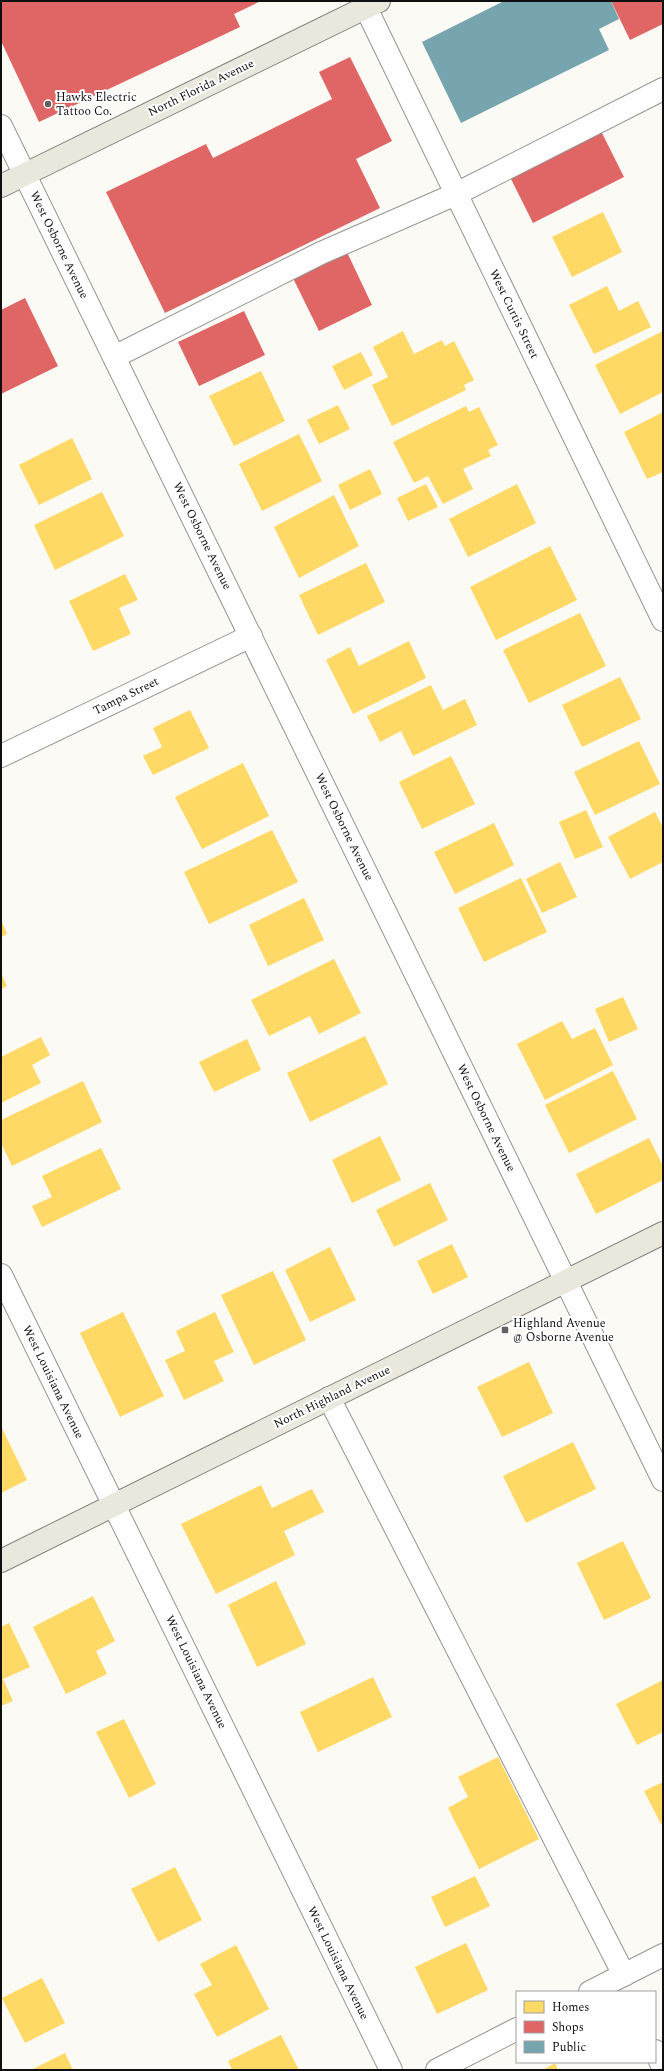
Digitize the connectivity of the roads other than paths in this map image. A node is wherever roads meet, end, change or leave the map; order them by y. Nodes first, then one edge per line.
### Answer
1 (372, 4) edge
2 (663, 89) edge
3 (1, 126) edge
4 (25, 174) junction
5 (1, 186) edge
6 (456, 194) junction
7 (114, 357) junction
8 (663, 620) edge
9 (250, 636) junction
10 (1, 756) edge
11 (663, 1233) edge
12 (1, 1275) edge
13 (566, 1281) junction
14 (329, 1398) junction
15 (663, 1480) edge
16 (113, 1504) junction
17 (1, 1561) edge
18 (663, 1955) edge
19 (623, 1981) edge
20 (593, 1991) edge
21 (516, 2030) edge
22 (656, 2053) edge
23 (663, 2067) edge
24 (391, 2070) edge
25 (437, 2070) edge

1 - 4 main road, North Florida Avenue
1 - 6 street, West Curtis Street
2 - 6 street
3 - 4 street, West Osborne Avenue
4 - 5 main road, North Florida Avenue
4 - 7 street, West Osborne Avenue
6 - 7 street
6 - 8 street, West Curtis Street
7 - 9 street, West Osborne Avenue
9 - 10 street, Tampa Street
9 - 13 street, West Osborne Avenue
11 - 13 main road, North Highland Avenue
12 - 16 street, West Louisiana Avenue
13 - 14 main road, North Highland Avenue
13 - 15 street, West Osborne Avenue
14 - 16 main road, North Highland Avenue
14 - 19 street
16 - 17 main road, North Highland Avenue
16 - 24 street, West Louisiana Avenue
18 - 19 street
19 - 20 street
21 - 25 street
22 - 23 street

